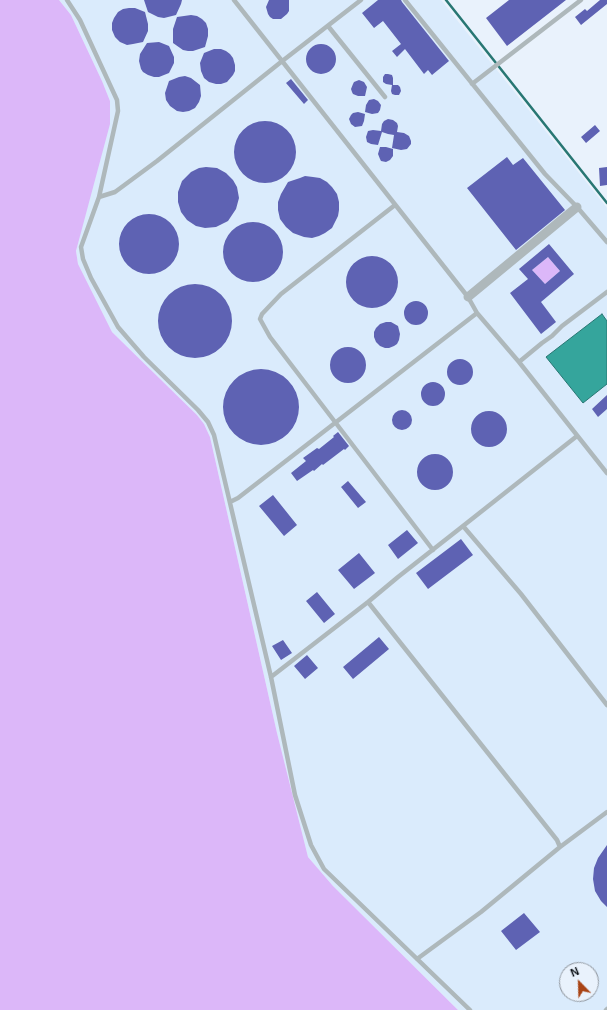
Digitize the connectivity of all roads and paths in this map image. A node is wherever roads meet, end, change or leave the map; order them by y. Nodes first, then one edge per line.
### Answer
1 (67, 0) edge
2 (234, 0) edge
3 (361, 0) edge
4 (405, 0) edge
5 (581, 0) edge
6 (328, 26) junction
7 (282, 62) junction
8 (472, 84) junction
9 (385, 97) dead end
10 (99, 197) junction
11 (395, 204) junction
12 (577, 207) junction
13 (607, 242) edge
14 (607, 292) edge
15 (468, 297) junction
16 (477, 313) junction
17 (519, 362) junction
18 (336, 423) junction
19 (577, 436) junction
20 (607, 473) edge
21 (230, 502) junction
22 (463, 526) junction
23 (433, 550) junction
24 (368, 602) junction
25 (271, 677) junction
26 (607, 705) edge
27 (607, 812) edge
28 (560, 847) junction
29 (417, 959) junction
30 (470, 1010) edge

1 - 10 lane
2 - 7 lane
3 - 6 lane
4 - 8 lane
5 - 8 lane
6 - 7 lane
6 - 9 lane
7 - 10 lane
7 - 11 lane
8 - 12 lane
10 - 21 lane
11 - 15 lane
11 - 18 lane
12 - 13 lane
12 - 15 street
14 - 17 lane
15 - 16 lane
16 - 17 lane
16 - 18 lane
17 - 19 lane
18 - 21 lane
18 - 23 lane
19 - 20 lane
19 - 22 lane
21 - 25 lane
22 - 23 lane
22 - 26 lane
23 - 24 lane
24 - 25 lane
24 - 28 lane
25 - 29 lane
27 - 28 lane
28 - 29 lane
29 - 30 lane

